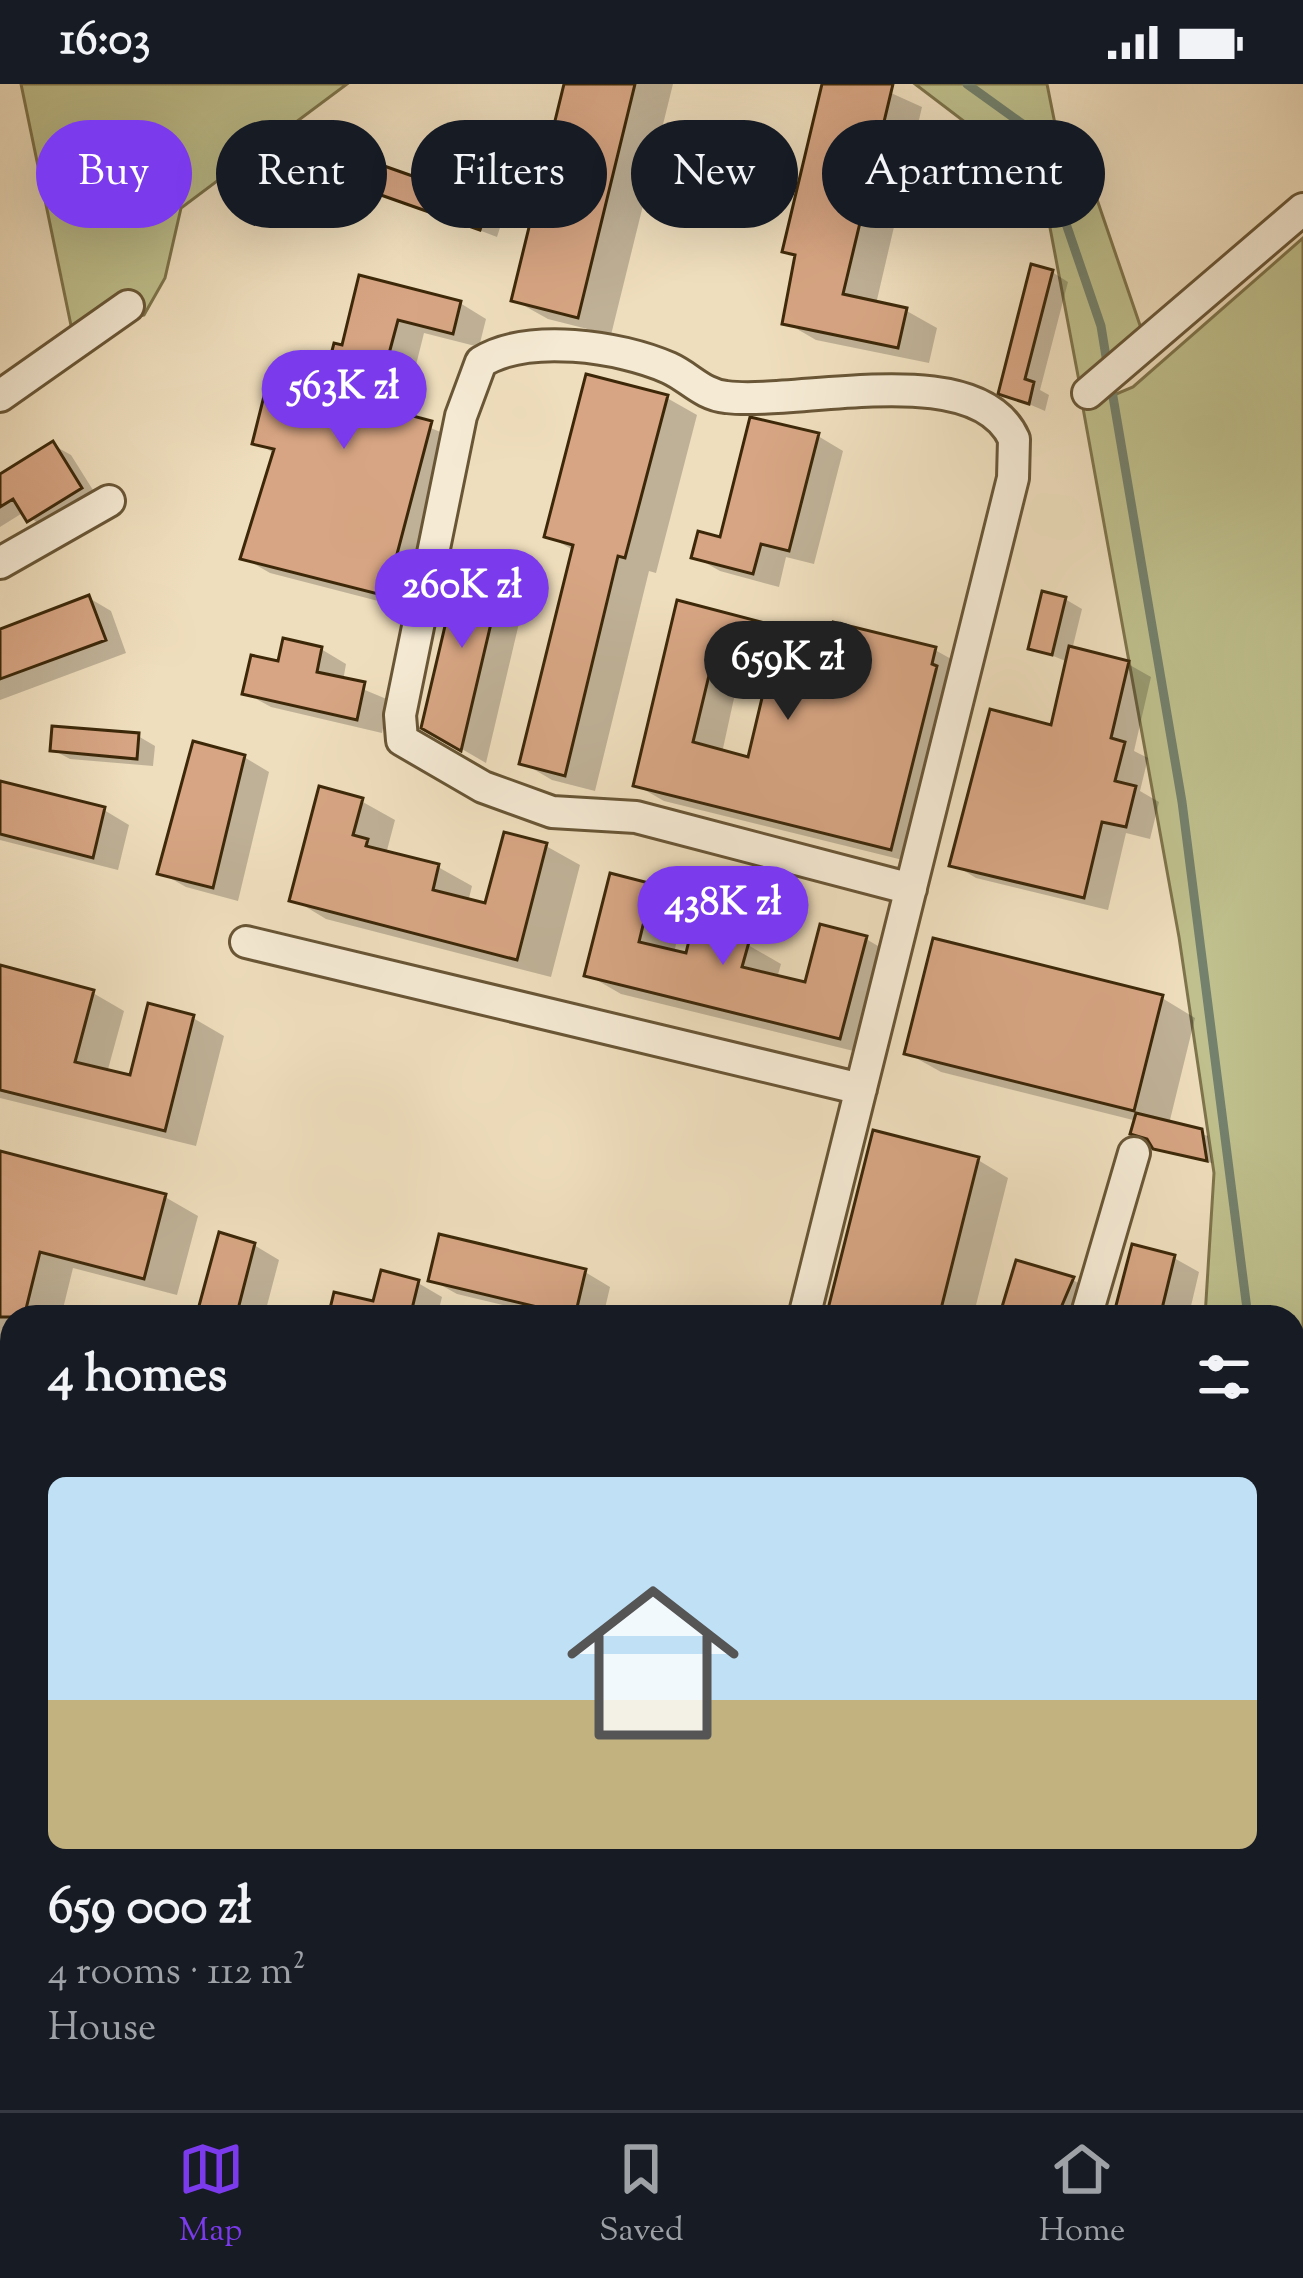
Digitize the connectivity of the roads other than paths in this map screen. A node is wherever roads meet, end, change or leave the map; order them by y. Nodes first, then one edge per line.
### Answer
1 (1303, 209) edge
2 (128, 306) dead end
3 (1088, 393) dead end
4 (0, 396) edge
5 (109, 501) dead end
6 (0, 562) edge
7 (911, 889) junction
8 (246, 943) dead end
9 (861, 1089) junction
10 (1134, 1153) dead end
11 (807, 1305) edge
12 (1090, 1305) edge

1 - 3 street
2 - 4 street
5 - 6 street
7 - 7 street
7 - 9 street
8 - 9 street
9 - 11 street
10 - 12 street

